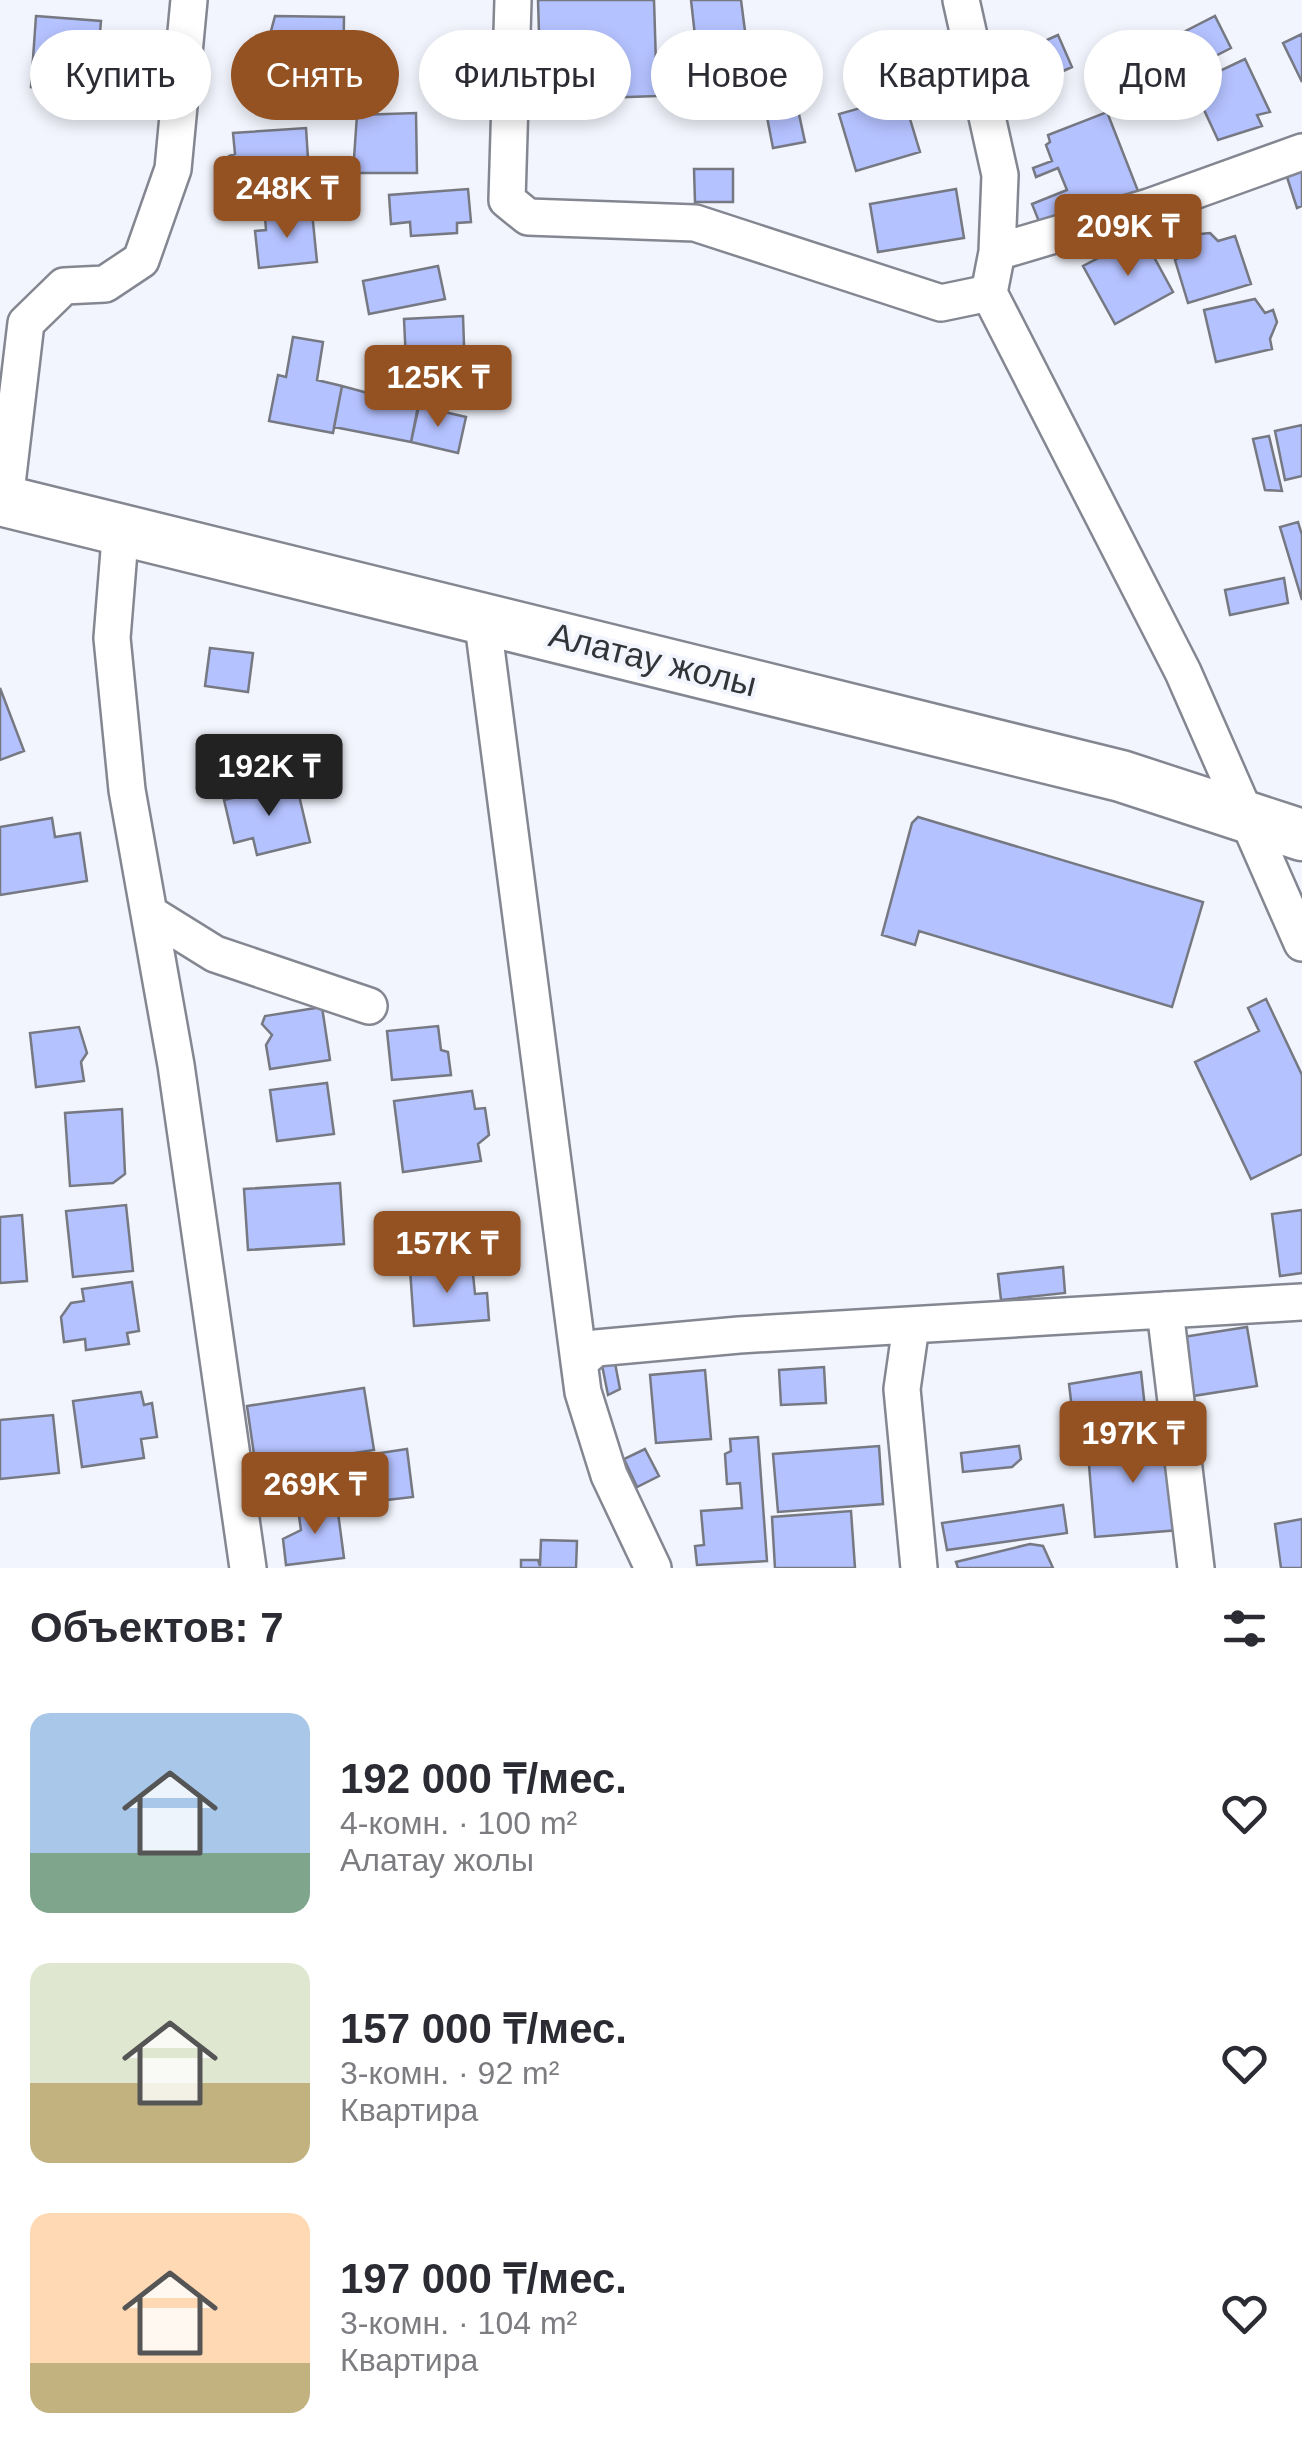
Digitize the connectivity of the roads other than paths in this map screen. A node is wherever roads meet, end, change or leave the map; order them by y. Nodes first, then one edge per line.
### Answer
1 (189, 0) edge
2 (512, 0) edge
3 (961, 0) edge
4 (1302, 152) edge
5 (997, 252) junction
6 (989, 292) junction
7 (2, 500) edge
8 (121, 526) junction
9 (482, 617) junction
10 (1250, 820) junction
11 (1302, 836) edge
12 (148, 913) junction
13 (1302, 944) edge
14 (369, 1006) dead end
15 (1302, 1302) edge
16 (1164, 1310) junction
17 (911, 1326) junction
18 (579, 1362) junction
19 (248, 1568) edge
20 (653, 1568) edge
21 (919, 1568) edge
22 (1196, 1568) edge

1 - 7 street
2 - 6 street
3 - 5 street
4 - 5 street
5 - 6 street
6 - 10 street
7 - 8 main road, Алатау жолы
8 - 9 main road, Алатау жолы
8 - 12 street
9 - 10 main road, Алатау жолы
9 - 18 street
10 - 11 main road, Алатау жолы
10 - 13 street
12 - 14 street
12 - 19 street
15 - 16 street
16 - 17 street
16 - 22 street
17 - 18 street
17 - 21 street
18 - 20 street

